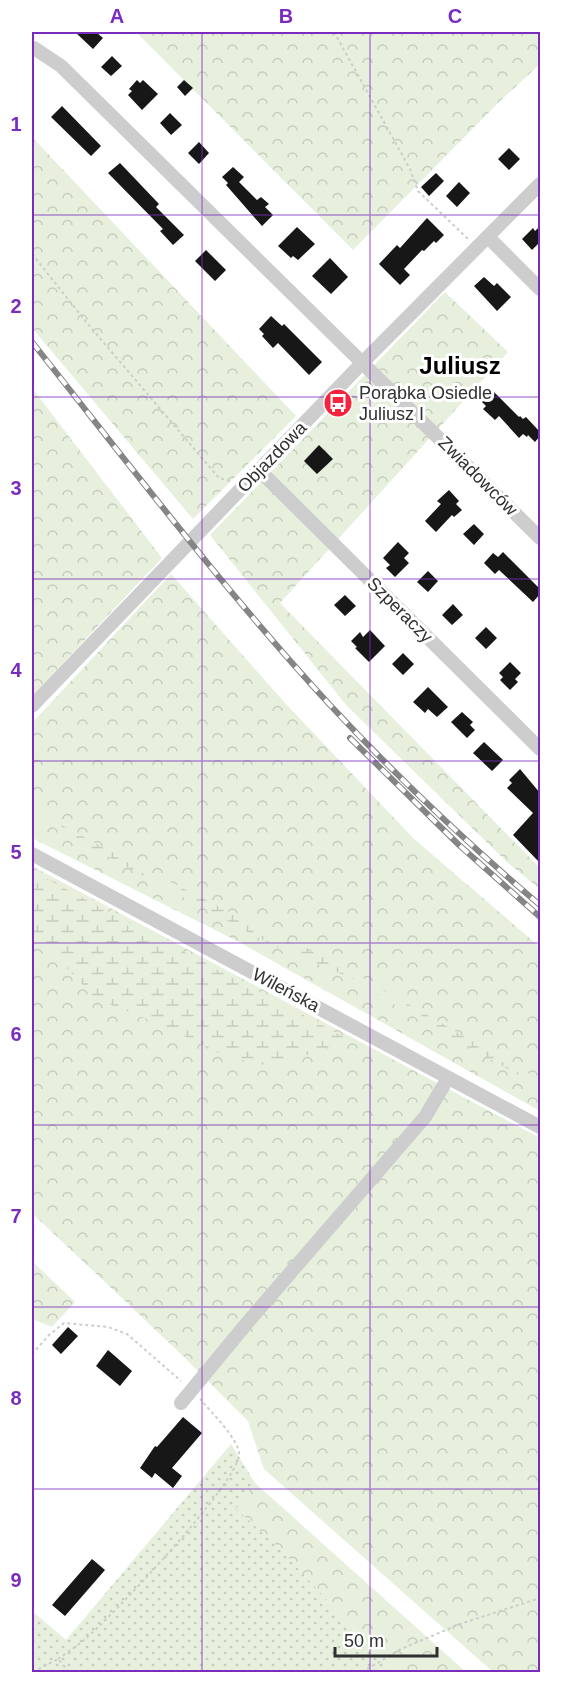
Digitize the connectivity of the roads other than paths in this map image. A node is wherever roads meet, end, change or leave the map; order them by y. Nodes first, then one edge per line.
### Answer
1 (34, 48) dead end
2 (540, 184) edge
3 (484, 242) junction
4 (540, 289) edge
5 (363, 363) junction
6 (259, 470) junction
7 (540, 538) edge
8 (32, 706) edge
9 (540, 750) edge
10 (32, 854) edge
11 (448, 1078) junction
12 (540, 1127) edge
13 (181, 1403) dead end

1 - 5 street, Zwiadowców
2 - 3 street, Objazdowa
3 - 4 street
3 - 5 street, Objazdowa
5 - 6 street, Objazdowa
5 - 7 street, Zwiadowców
6 - 8 street, Objazdowa
6 - 9 street, Szperaczy
10 - 11 street, Wileńska
11 - 12 street, Wileńska
11 - 13 street

